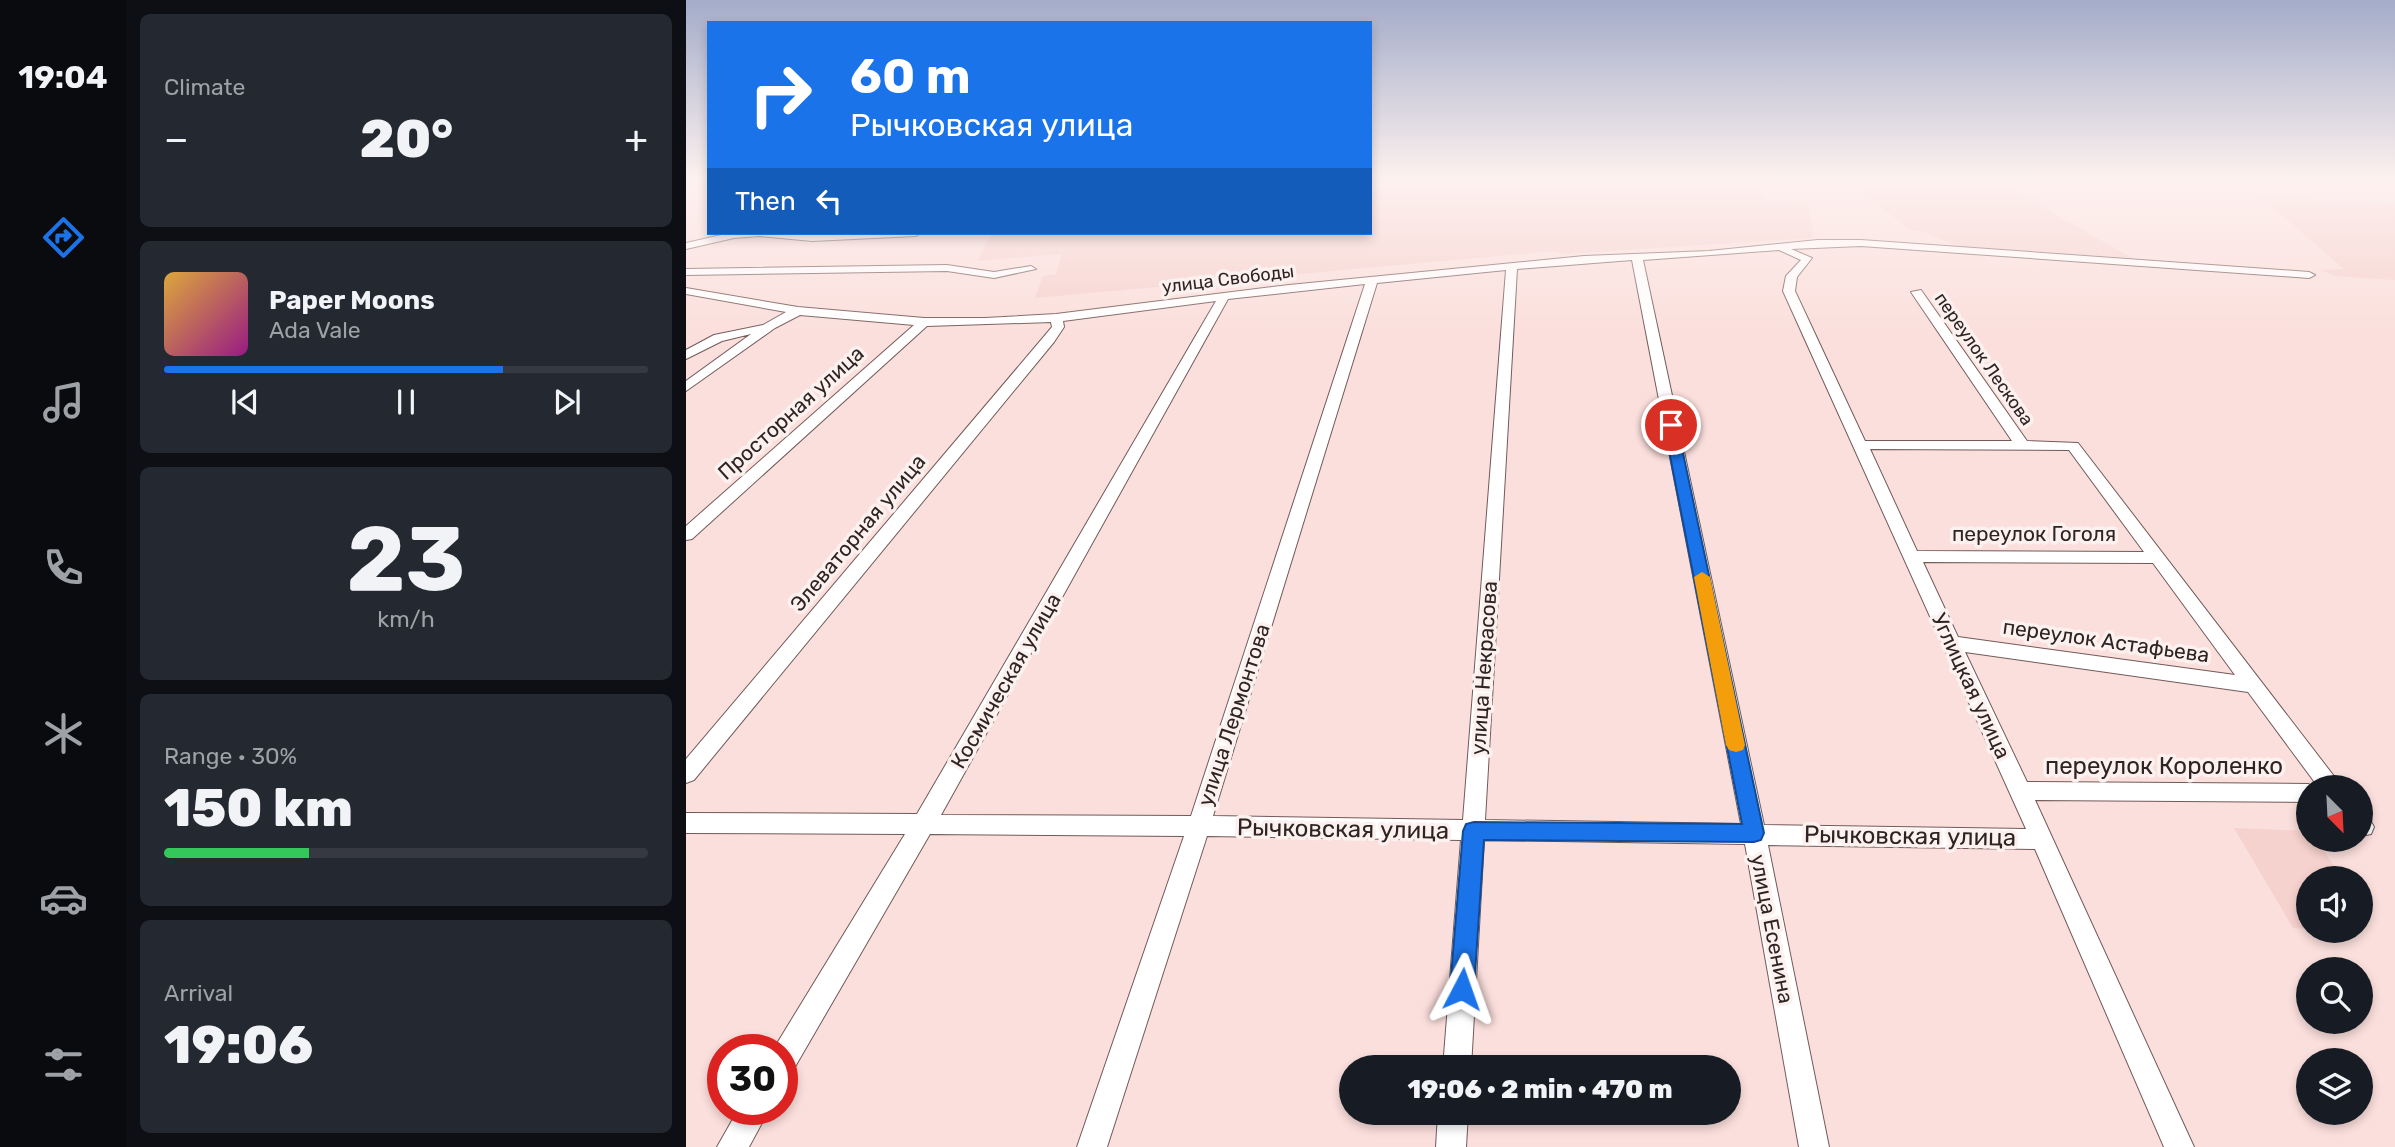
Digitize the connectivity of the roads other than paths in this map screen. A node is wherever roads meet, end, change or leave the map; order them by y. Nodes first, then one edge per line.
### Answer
1 (734, 235) edge
2 (781, 235) edge
3 (874, 235) edge
4 (686, 246) edge
5 (1777, 247) junction
6 (1637, 258) junction
7 (1512, 268) junction
8 (1031, 269) dead end
9 (686, 272) edge
10 (2309, 275) dead end
11 (1372, 281) junction
12 (686, 291) edge
13 (1917, 292) dead end
14 (1223, 297) junction
15 (798, 312) junction
16 (1056, 318) junction
17 (924, 322) junction
18 (771, 325) junction
19 (686, 355) edge
20 (686, 387) edge
21 (1859, 445) junction
22 (2023, 446) junction
23 (686, 534) edge
24 (1911, 556) junction
25 (2157, 558) junction
26 (1951, 643) junction
27 (2254, 685) junction
28 (686, 774) edge
29 (2322, 775) edge
30 (2020, 792) junction
31 (2296, 793) edge
32 (686, 823) edge
33 (923, 825) junction
34 (1199, 826) junction
35 (1474, 831) junction
36 (1754, 833) junction
37 (2042, 839) junction
38 (798, 1035) edge
39 (1458, 1055) edge
40 (745, 1125) edge
41 (1452, 1125) edge
42 (732, 1147) edge
43 (1092, 1147) edge
44 (1451, 1147) edge
45 (1814, 1147) edge
46 (2179, 1147) edge

1 - 4 street
2 - 3 street
5 - 6 street, улица Свободы
5 - 10 street, улица Свободы
5 - 21 street, Углицкая улица
6 - 7 street, улица Свободы
6 - 36 street, улица Есенина
7 - 11 street, улица Свободы
7 - 35 street, улица Некрасова
8 - 9 street
11 - 14 street, улица Свободы
11 - 34 street, улица Лермонтова
12 - 15 street, улица Свободы
13 - 22 street, переулок Лескова
14 - 16 street, улица Свободы
14 - 33 street, Космическая улица
15 - 17 street, улица Свободы
15 - 18 street
16 - 17 street, улица Свободы
16 - 28 street, Элеваторная улица
17 - 23 street, Просторная улица
18 - 19 street
18 - 20 street
21 - 22 street
21 - 24 street, Углицкая улица
22 - 25 street
24 - 25 street, переулок Гоголя
24 - 26 street, Углицкая улица
25 - 27 street
26 - 27 street, переулок Астафьева
26 - 30 street, Углицкая улица
27 - 29 street
30 - 31 street, переулок Короленко
30 - 37 street, Углицкая улица
32 - 33 street, Рычковская улица
33 - 34 street, Рычковская улица
33 - 38 street, Космическая улица
34 - 35 street, Рычковская улица
34 - 43 street, улица Лермонтова
35 - 36 street, Рычковская улица
35 - 39 street, улица Некрасова
36 - 37 street, Рычковская улица
36 - 45 street, улица Есенина
37 - 46 street, Углицкая улица
40 - 42 street
41 - 44 street

